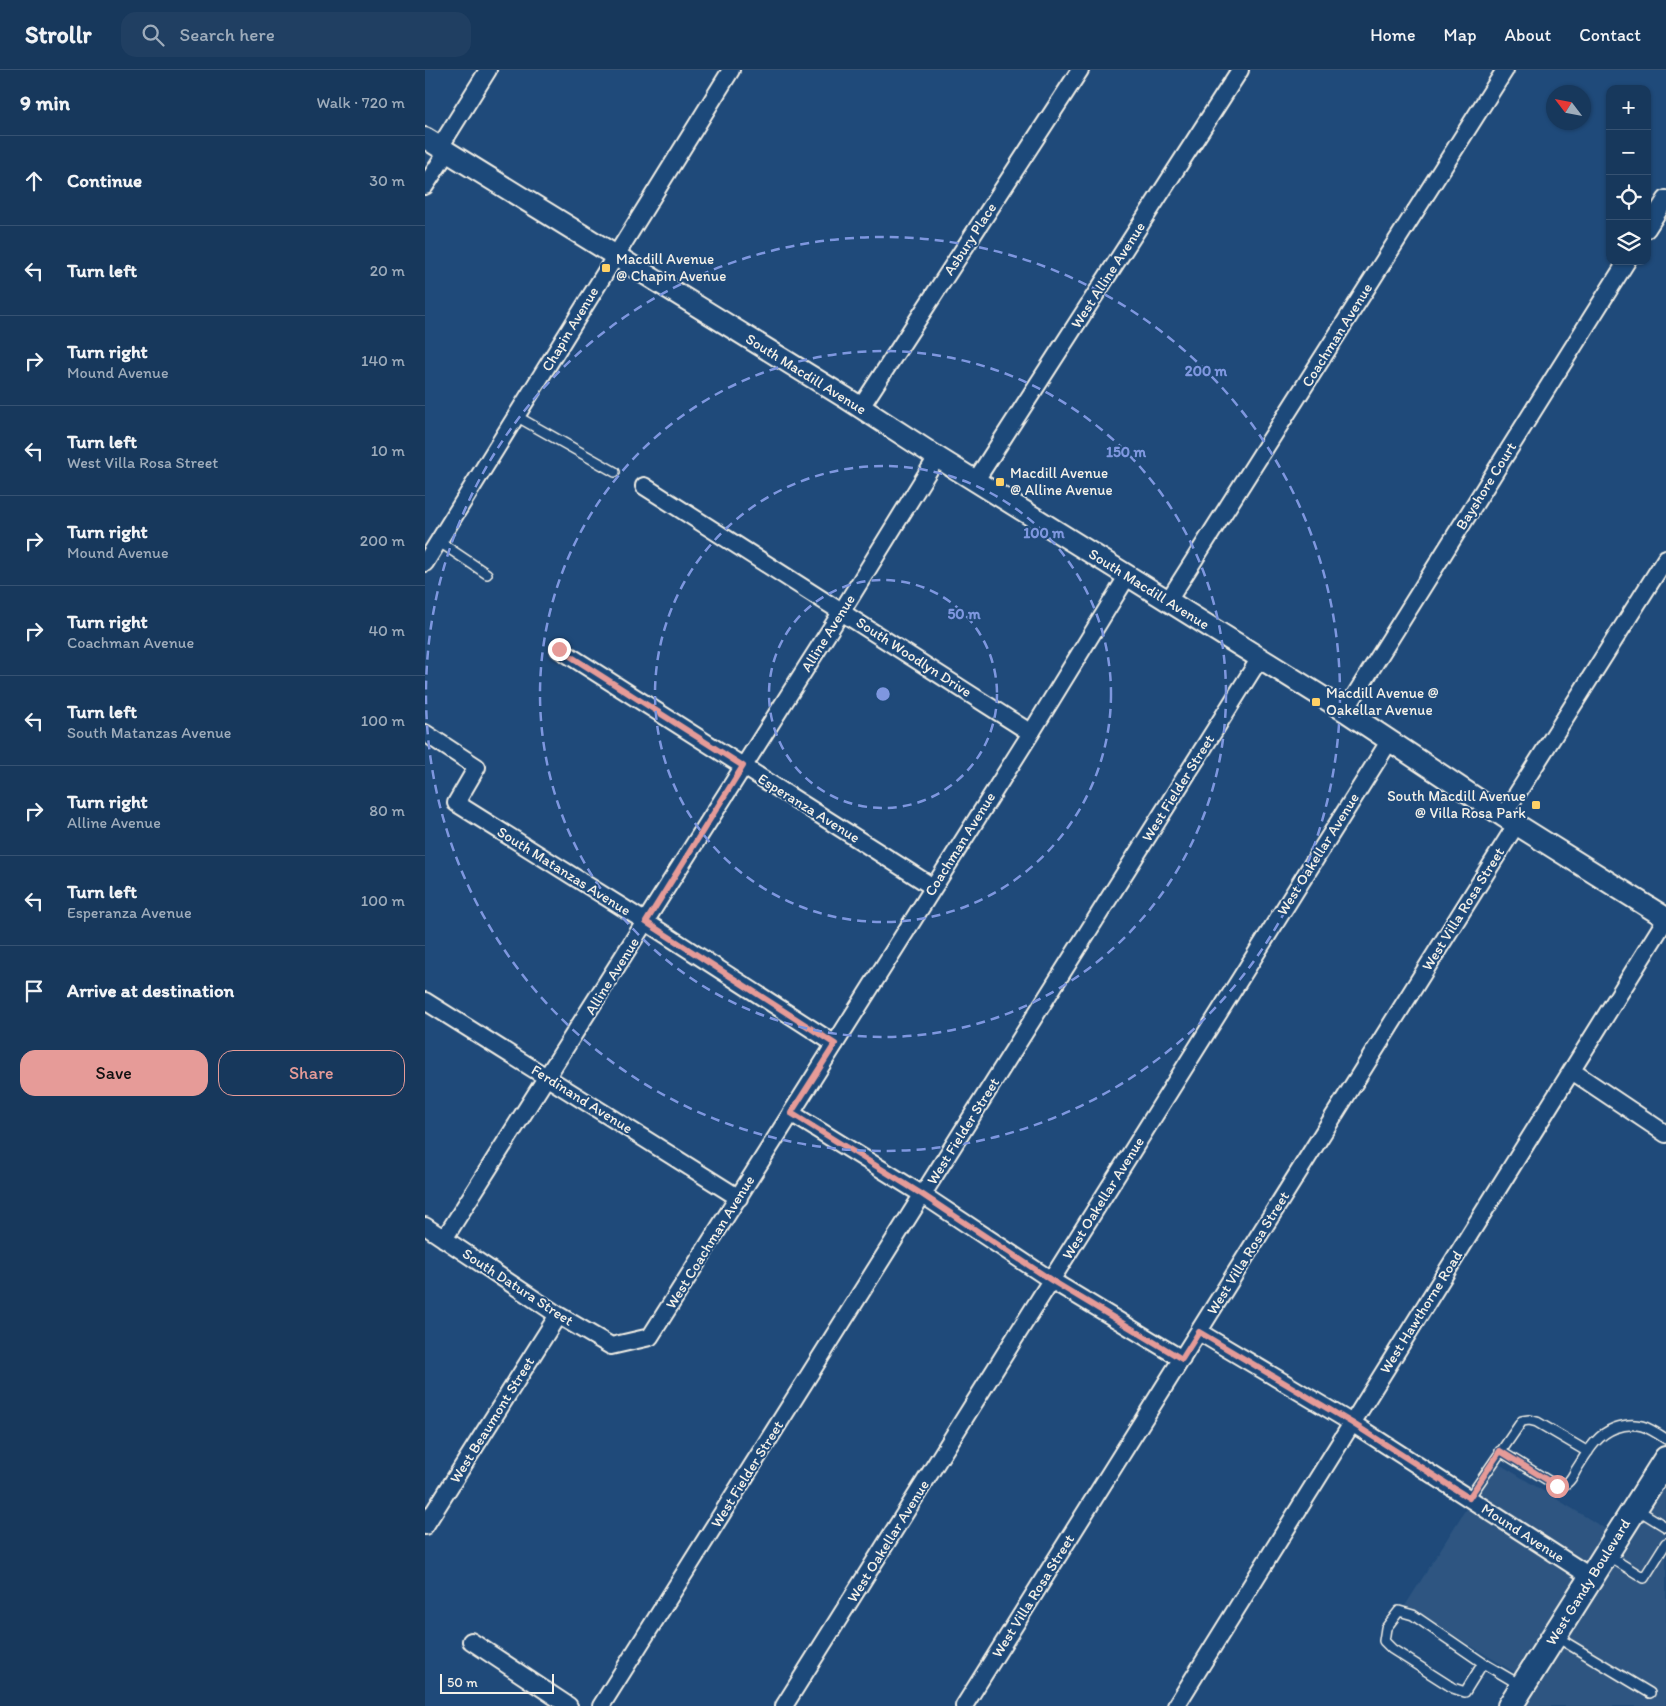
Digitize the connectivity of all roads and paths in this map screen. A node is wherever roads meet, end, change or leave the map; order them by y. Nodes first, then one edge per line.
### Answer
1 (488, 70) edge
2 (731, 70) edge
3 (1080, 70) edge
4 (1240, 70) edge
5 (1505, 70) edge
6 (437, 146) edge
7 (425, 186) edge
8 (1666, 199) edge
9 (1651, 223) edge
10 (615, 256) junction
11 (1624, 265) edge
12 (861, 408) junction
13 (516, 416) junction
14 (937, 457) junction
15 (615, 472) dead end
16 (975, 480) junction
17 (644, 486) dead end
18 (439, 541) junction
19 (1666, 558) edge
20 (425, 563) edge
21 (487, 574) dead end
22 (1128, 575) junction
23 (1168, 600) junction
24 (842, 611) junction
25 (559, 649) dead end
26 (1259, 658) junction
27 (1345, 711) junction
28 (425, 733) edge
29 (1031, 733) junction
30 (1390, 740) junction
31 (743, 766) junction
32 (1509, 820) junction
33 (933, 887) junction
34 (1666, 918) edge
35 (646, 922) junction
36 (425, 1001) edge
37 (835, 1044) junction
38 (1572, 1071) junction
39 (547, 1078) junction
40 (791, 1113) junction
41 (1666, 1134) edge
42 (923, 1195) junction
43 (739, 1198) junction
44 (425, 1226) edge
45 (444, 1238) junction
46 (1051, 1280) junction
47 (558, 1314) junction
48 (1199, 1332) junction
49 (611, 1346) joint
50 (1182, 1359) junction
51 (1352, 1423) junction
52 (1666, 1438) edge
53 (1500, 1451) junction
54 (1588, 1452) junction
55 (1665, 1462) edge
56 (1469, 1498) junction
57 (1634, 1508) junction
58 (425, 1526) edge
59 (1666, 1527) edge
60 (1666, 1543) edge
61 (1605, 1554) junction
62 (1591, 1577) junction
63 (1554, 1636) junction
64 (471, 1642) dead end
65 (1483, 1663) junction
66 (1522, 1686) junction
67 (1650, 1693) dead end
68 (569, 1706) edge
69 (601, 1706) edge
70 (784, 1706) edge
71 (965, 1706) edge
72 (1177, 1706) edge
73 (1510, 1706) edge

1 - 6 street
2 - 10 street, Chapin Avenue
3 - 12 street, Asbury Place
4 - 16 street, West Alline Avenue
5 - 23 street, Coachman Avenue
6 - 7 street
6 - 10 street, South Macdill Avenue
8 - 9 street
10 - 12 street, South Macdill Avenue
10 - 13 street, Chapin Avenue
11 - 27 street, Bayshore Court
12 - 14 street, South Macdill Avenue
13 - 15 lane
13 - 18 street, Chapin Avenue
14 - 16 street, South Macdill Avenue
14 - 24 street, Alline Avenue
16 - 22 street, South Macdill Avenue
17 - 24 street, South Woodlyn Drive
18 - 20 street, Chapin Avenue
18 - 21 lane
19 - 32 street, West Villa Rosa Street
22 - 23 street, South Macdill Avenue
22 - 29 street, Coachman Avenue
23 - 26 street, South Macdill Avenue
24 - 29 street, South Woodlyn Drive
24 - 31 street, Alline Avenue
25 - 31 street, Esperanza Avenue
26 - 27 street, South Macdill Avenue
26 - 42 street, West Fielder Street
27 - 30 street, South Macdill Avenue
28 - 35 street, South Matanzas Avenue
29 - 33 street, Coachman Avenue
30 - 32 street, South Macdill Avenue
30 - 46 street, West Oakellar Avenue
31 - 33 street, Esperanza Avenue
31 - 35 street, Alline Avenue
32 - 34 street, South Macdill Avenue
32 - 48 street, West Villa Rosa Street
33 - 37 street, Coachman Avenue
34 - 38 street, West Hawthorne Road
35 - 37 street, South Matanzas Avenue
35 - 39 street, Alline Avenue
36 - 39 street, Ferdinand Avenue
37 - 40 street, Coachman Avenue
38 - 41 street
38 - 51 street, West Hawthorne Road
39 - 43 street, Ferdinand Avenue
39 - 45 street, Alline Avenue
40 - 42 street
40 - 43 street, West Coachman Avenue
42 - 46 street
42 - 69 street, West Fielder Street
43 - 49 street, West Coachman Avenue
44 - 45 street, South Datura Street
45 - 47 street, South Datura Street
46 - 50 street
46 - 70 street, West Oakellar Avenue
47 - 49 street, South Datura Street
47 - 58 street, West Beaumont Street
48 - 50 street, West Villa Rosa Street
48 - 51 street, Mound Avenue
50 - 71 street, West Villa Rosa Street
51 - 56 street, Mound Avenue
51 - 72 street, West Hawthorne Road
52 - 54 lane
53 - 54 lane
53 - 54 lane
53 - 56 lane
55 - 57 main road, West Gandy Boulevard
56 - 62 street, Mound Avenue
57 - 59 lane
57 - 61 main road, West Gandy Boulevard
60 - 61 lane
61 - 62 main road, West Gandy Boulevard
62 - 63 main road, West Gandy Boulevard
63 - 66 main road, West Gandy Boulevard
63 - 67 lane
64 - 68 street
65 - 65 lane
65 - 66 lane
66 - 73 main road, West Gandy Boulevard

